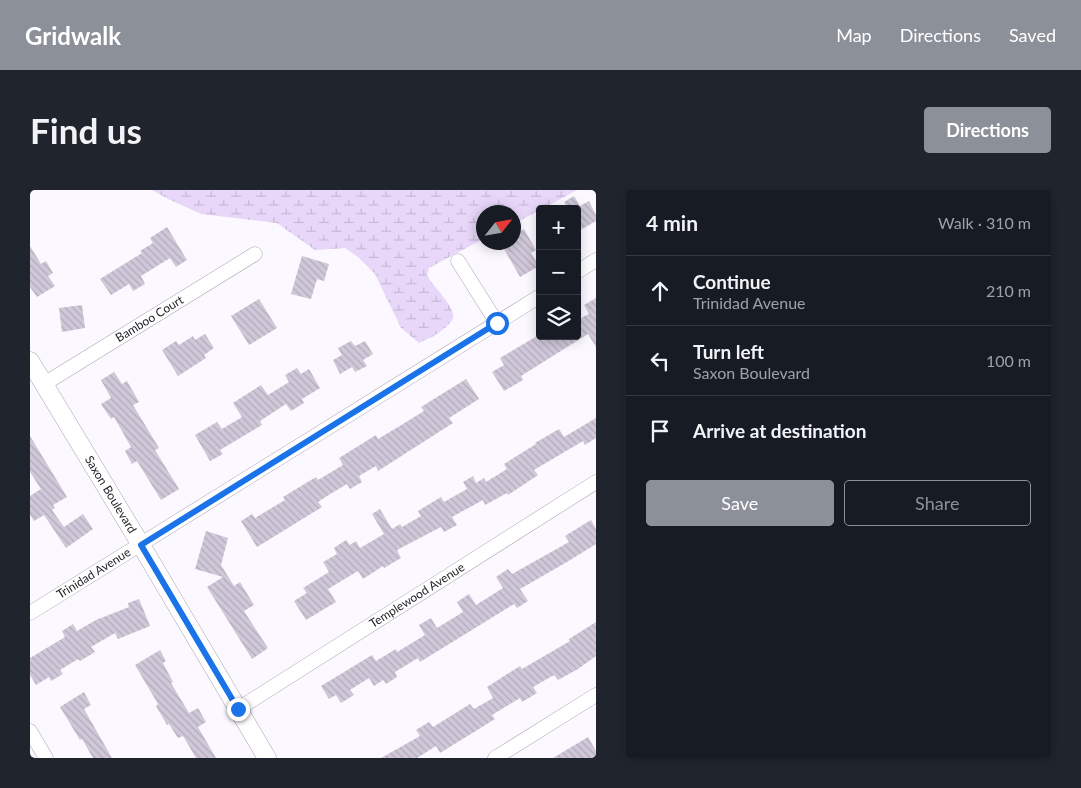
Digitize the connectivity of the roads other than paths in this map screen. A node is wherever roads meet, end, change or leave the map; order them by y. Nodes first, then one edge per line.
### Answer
1 (255, 254) dead end
2 (596, 260) edge
3 (458, 261) dead end
4 (581, 269) edge
5 (536, 299) edge
6 (497, 323) junction
7 (30, 361) edge
8 (44, 384) junction
9 (596, 482) edge
10 (141, 545) junction
11 (30, 613) edge
12 (596, 695) edge
13 (238, 709) junction
14 (30, 731) edge
15 (46, 758) edge
16 (267, 758) edge
17 (495, 758) edge

1 - 8 street, Bamboo Court
2 - 4 street
3 - 6 street
5 - 6 street, Trinidad Avenue
6 - 10 street, Trinidad Avenue
7 - 8 main road, Saxon Boulevard
8 - 10 main road, Saxon Boulevard
9 - 13 street, Templewood Avenue
10 - 11 street, Trinidad Avenue
10 - 13 main road, Saxon Boulevard
12 - 17 street
13 - 16 main road, Saxon Boulevard
14 - 15 street

